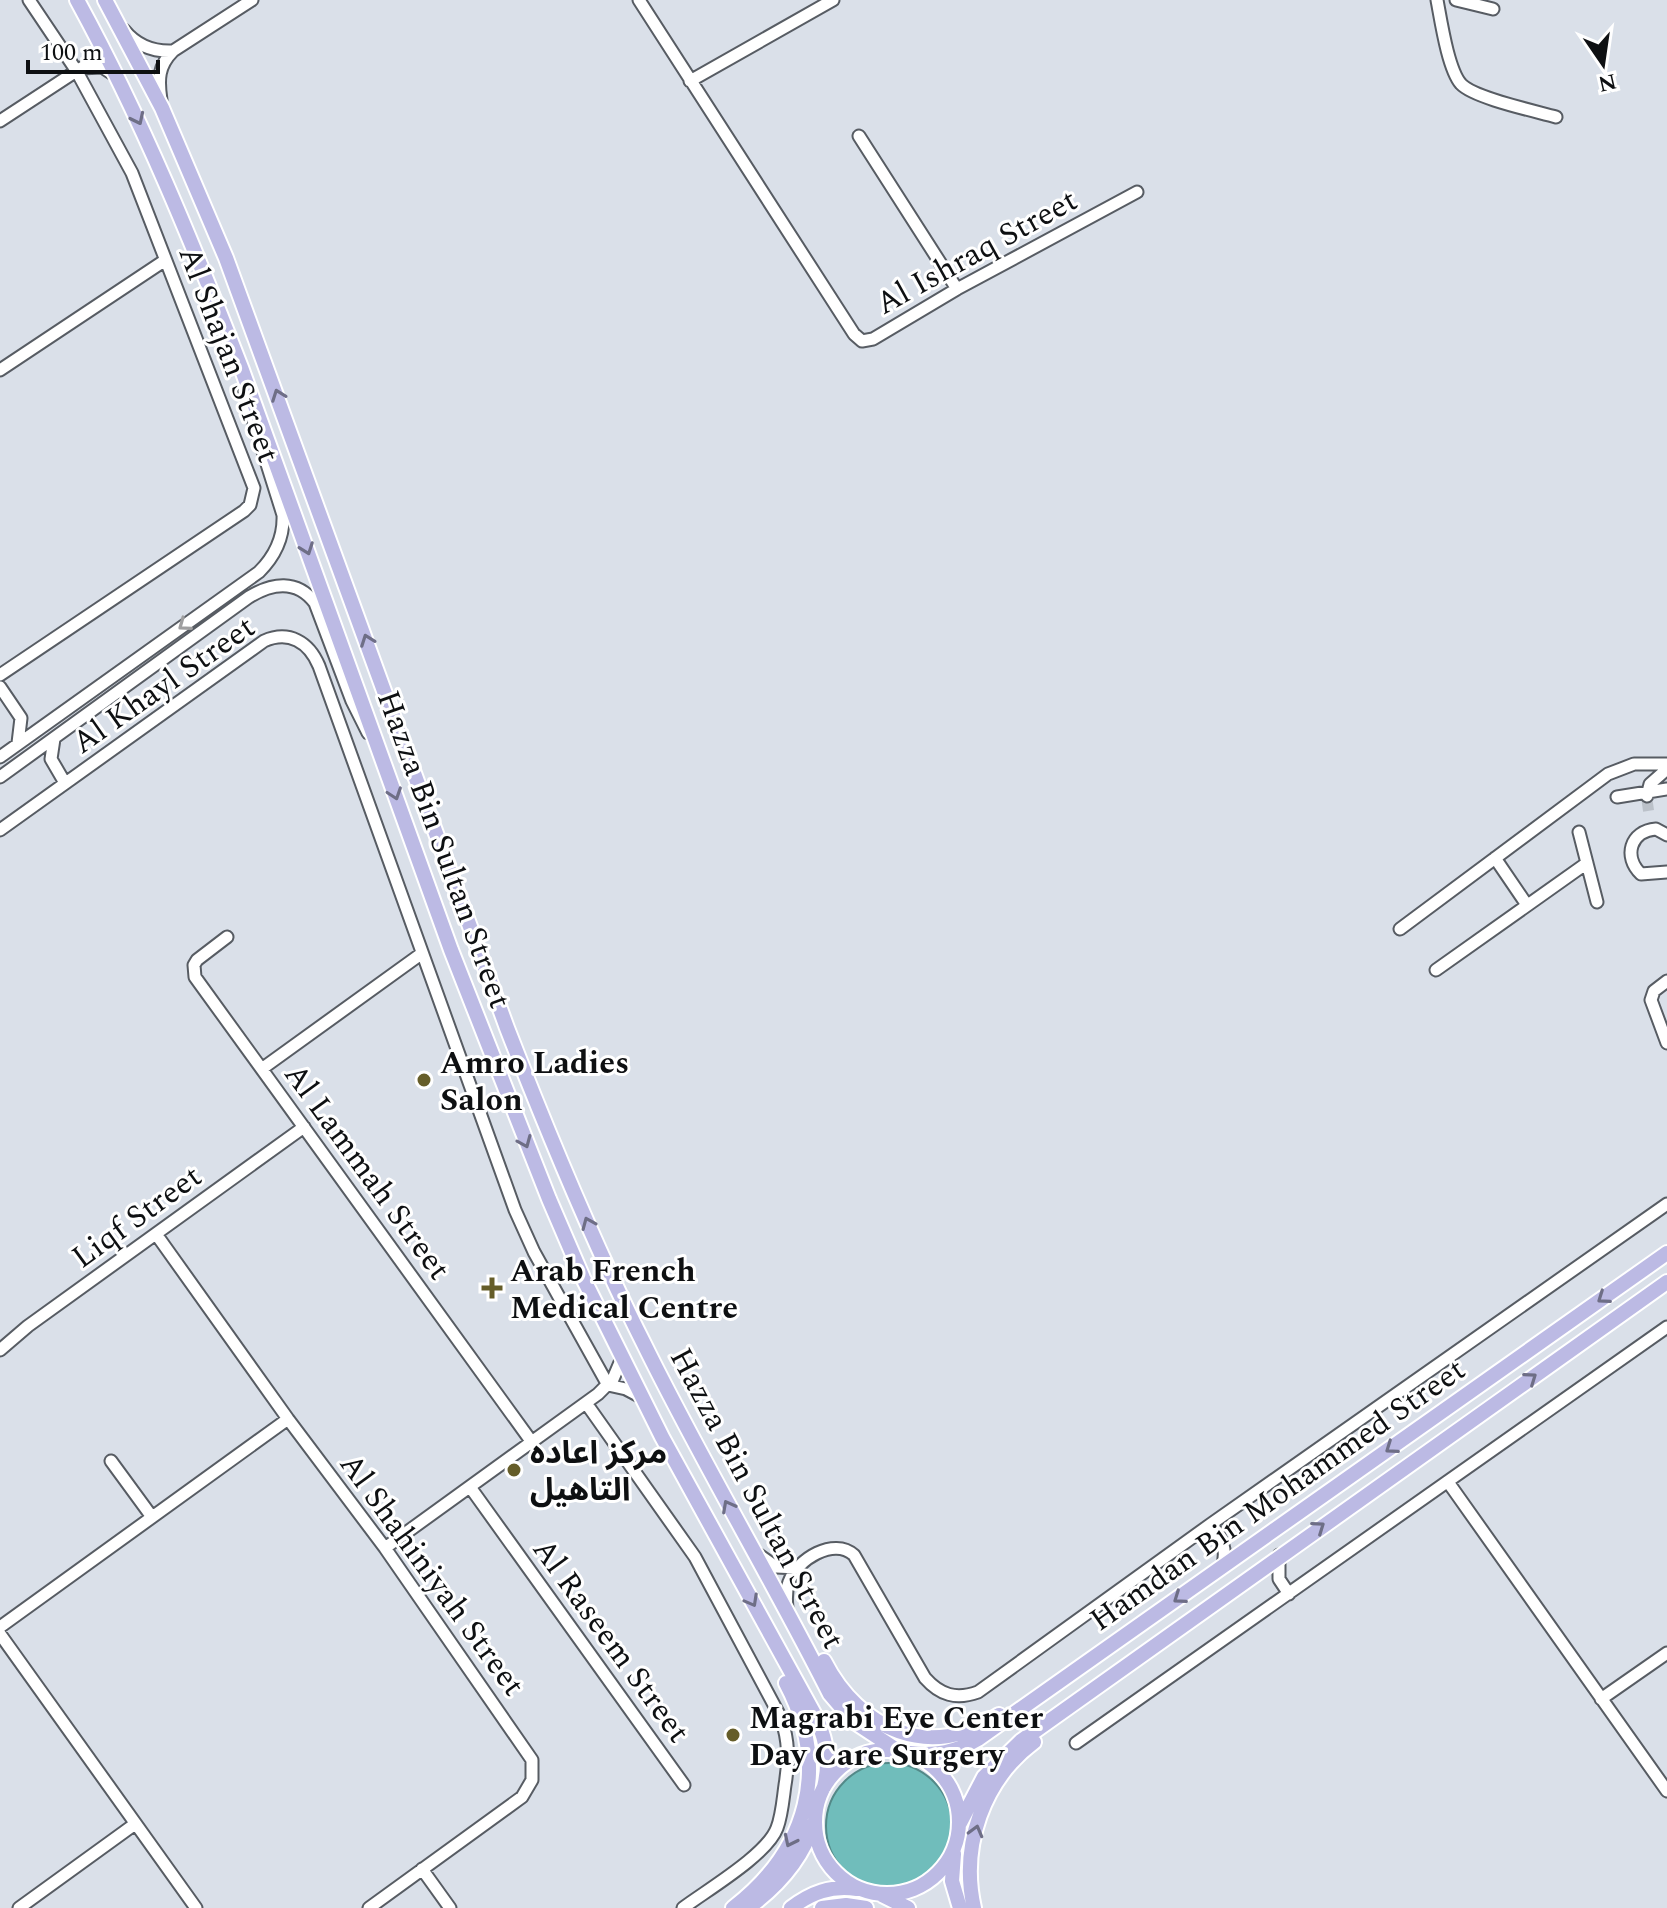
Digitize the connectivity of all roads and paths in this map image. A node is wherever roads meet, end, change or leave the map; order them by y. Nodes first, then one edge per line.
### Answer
1 (29, 0) edge
2 (77, 0) edge
3 (105, 0) edge
4 (252, 0) edge
5 (639, 0) edge
6 (833, 0) edge
7 (1437, 0) edge
8 (1456, 0) edge
9 (1493, 9) dead end
10 (120, 25) junction
11 (97, 36) junction
12 (173, 51) junction
13 (79, 69) junction
14 (119, 80) junction
15 (690, 81) junction
16 (162, 108) junction
17 (1556, 117) dead end
18 (0, 121) edge
19 (859, 136) dead end
20 (1137, 192) dead end
21 (164, 261) junction
22 (957, 289) junction
23 (0, 370) edge
24 (242, 370) junction
25 (0, 675) edge
26 (0, 687) edge
27 (21, 718) junction
28 (46, 724) junction
29 (54, 739) junction
30 (18, 744) junction
31 (378, 746) junction
32 (0, 757) edge
33 (25, 759) junction
34 (53, 766) junction
35 (1667, 766) edge
36 (0, 777) edge
37 (65, 783) junction
38 (1667, 789) edge
39 (1617, 797) dead end
40 (1647, 797) junction
41 (1649, 814) tunnel mouth
42 (1651, 829) junction
43 (0, 830) edge
44 (1579, 832) dead end
45 (1667, 835) edge
46 (1495, 858) junction
47 (1587, 863) junction
48 (1667, 872) edge
49 (1597, 902) dead end
50 (1527, 905) junction
51 (1400, 929) dead end
52 (227, 937) dead end
53 (421, 954) junction
54 (1436, 970) dead end
55 (1667, 981) edge
56 (1667, 1043) edge
57 (263, 1068) junction
58 (304, 1127) junction
59 (1667, 1204) edge
60 (156, 1234) junction
61 (1667, 1253) edge
62 (1667, 1282) edge
63 (1667, 1327) edge
64 (0, 1350) edge
65 (622, 1358) junction
66 (608, 1385) junction
67 (643, 1398) junction
68 (586, 1403) junction
69 (288, 1419) junction
70 (531, 1441) junction
71 (111, 1461) dead end
72 (1448, 1482) junction
73 (470, 1487) junction
74 (152, 1517) junction
75 (1211, 1524) junction
76 (1223, 1540) junction
77 (749, 1546) junction
78 (385, 1548) junction
79 (1250, 1548) junction
80 (1279, 1555) junction
81 (798, 1568) junction
82 (1222, 1568) junction
83 (1257, 1572) junction
84 (1279, 1579) junction
85 (1289, 1594) junction
86 (790, 1617) junction
87 (0, 1627) edge
88 (0, 1634) edge
89 (770, 1634) junction
90 (1108, 1648) junction
91 (1667, 1653) edge
92 (1122, 1667) junction
93 (1601, 1699) junction
94 (1076, 1743) dead end
95 (904, 1752) junction
96 (684, 1785) dead end
97 (824, 1787) junction
98 (1667, 1791) edge
99 (815, 1816) junction
100 (960, 1823) junction
101 (135, 1824) junction
102 (955, 1847) junction
103 (422, 1869) junction
104 (862, 1889) junction
105 (878, 1893) junction
106 (19, 1908) edge
107 (196, 1908) edge
108 (369, 1908) edge
109 (450, 1908) edge
110 (683, 1908) edge
111 (733, 1908) edge
112 (748, 1908) edge
113 (791, 1908) edge
114 (822, 1908) edge
115 (866, 1908) edge
116 (908, 1908) edge
117 (960, 1908) edge
118 (974, 1908) edge

1 - 13 street, Al Shajan Street
2 - 11 main road, Hazza Bin Sultan Street
3 - 10 main road, Hazza Bin Sultan Street
4 - 12 street
5 - 15 street, Al Ishraq Street
6 - 15 street
7 - 17 street
8 - 9 street
10 - 12 street
10 - 16 main road, Hazza Bin Sultan Street
11 - 13 street
11 - 14 main road, Hazza Bin Sultan Street
12 - 16 street
13 - 14 street
13 - 18 street
13 - 21 street, Al Shajan Street
14 -> 24 main road, Hazza Bin Sultan Street
15 - 22 street, Al Ishraq Street
77 -> 16 main road, Hazza Bin Sultan Street
19 - 22 street
20 - 22 street, Al Ishraq Street
21 - 23 street
21 - 25 street, Al Shajan Street
24 -> 28 street
24 -> 31 main road, Hazza Bin Sultan Street
26 - 27 street
27 - 28 street
27 - 30 street
28 - 30 street
29 - 31 street
29 - 33 street
29 - 34 street, Al Khayl Street
30 - 32 street
31 -> 65 main road, Hazza Bin Sultan Street
33 - 34 street, Al Khayl Street
33 - 36 street
34 - 37 street, Al Khayl Street
35 - 40 street
35 - 46 street
37 - 43 street, Al Khayl Street
37 - 53 street, Al Khayl Street
38 - 40 street
39 - 40 street
41 - 42 street
42 - 45 street
42 - 48 street
44 - 47 street
46 - 50 street
46 - 51 street
47 - 49 street
47 - 50 street
50 - 54 street
52 - 57 street, Al Lammah Street
53 - 57 street
53 - 66 street, Al Khayl Street
55 - 56 street
57 - 58 street, Al Lammah Street
58 - 60 street, Liqf Street
58 - 70 street, Al Lammah Street
59 - 75 street
60 - 64 street, Liqf Street
60 - 69 street, Al Shahiniyah Street
61 -> 79 main road, Hamdan Bin Mohammed Street
80 -> 62 main road, Hamdan Bin Mohammed Street
63 - 72 street
65 - 66 street
65 - 67 main road, Hazza Bin Sultan Street
66 - 67 street
66 - 68 street
67 -> 89 main road, Hazza Bin Sultan Street
68 - 70 street
68 - 110 street
69 - 74 street
69 - 78 street, Al Shahiniyah Street
70 - 73 street
71 - 74 street
72 - 85 street
72 - 93 street
73 - 78 street
73 - 96 street, Al Raseem Street
74 - 87 street
75 - 76 street
75 - 81 street
76 - 79 street
76 - 82 street
77 - 81 street
77 - 86 main road, Hazza Bin Sultan Street
78 - 103 street, Al Shahiniyah Street
79 - 82 main road, Hamdan Bin Mohammed Street
80 - 83 main road, Hamdan Bin Mohammed Street
80 - 84 street
81 - 86 street
82 -> 90 main road, Hamdan Bin Mohammed Street
83 - 84 street
83 - 92 main road, Hamdan Bin Mohammed Street
84 - 85 street
85 - 94 street
86 - 90 main road
86 - 95 main road, Hazza Bin Sultan Street
88 - 101 street
89 - 97 main road, Hazza Bin Sultan Street
89 -> 111 main road
90 - 95 main road, Hamdan Bin Mohammed Street
91 - 93 street
92 - 100 main road, Hamdan Bin Mohammed Street
118 -> 92 main road
93 - 98 street
95 - 97 main road
95 - 100 main road
97 - 99 main road
99 - 104 main road
99 - 112 main road
100 - 102 main road
101 - 106 street
101 - 107 street
102 - 105 main road
102 - 117 main road
103 - 108 street, Al Shahiniyah Street
103 - 109 street
104 - 105 main road
104 - 113 main road
105 - 116 main road
114 - 115 main road

